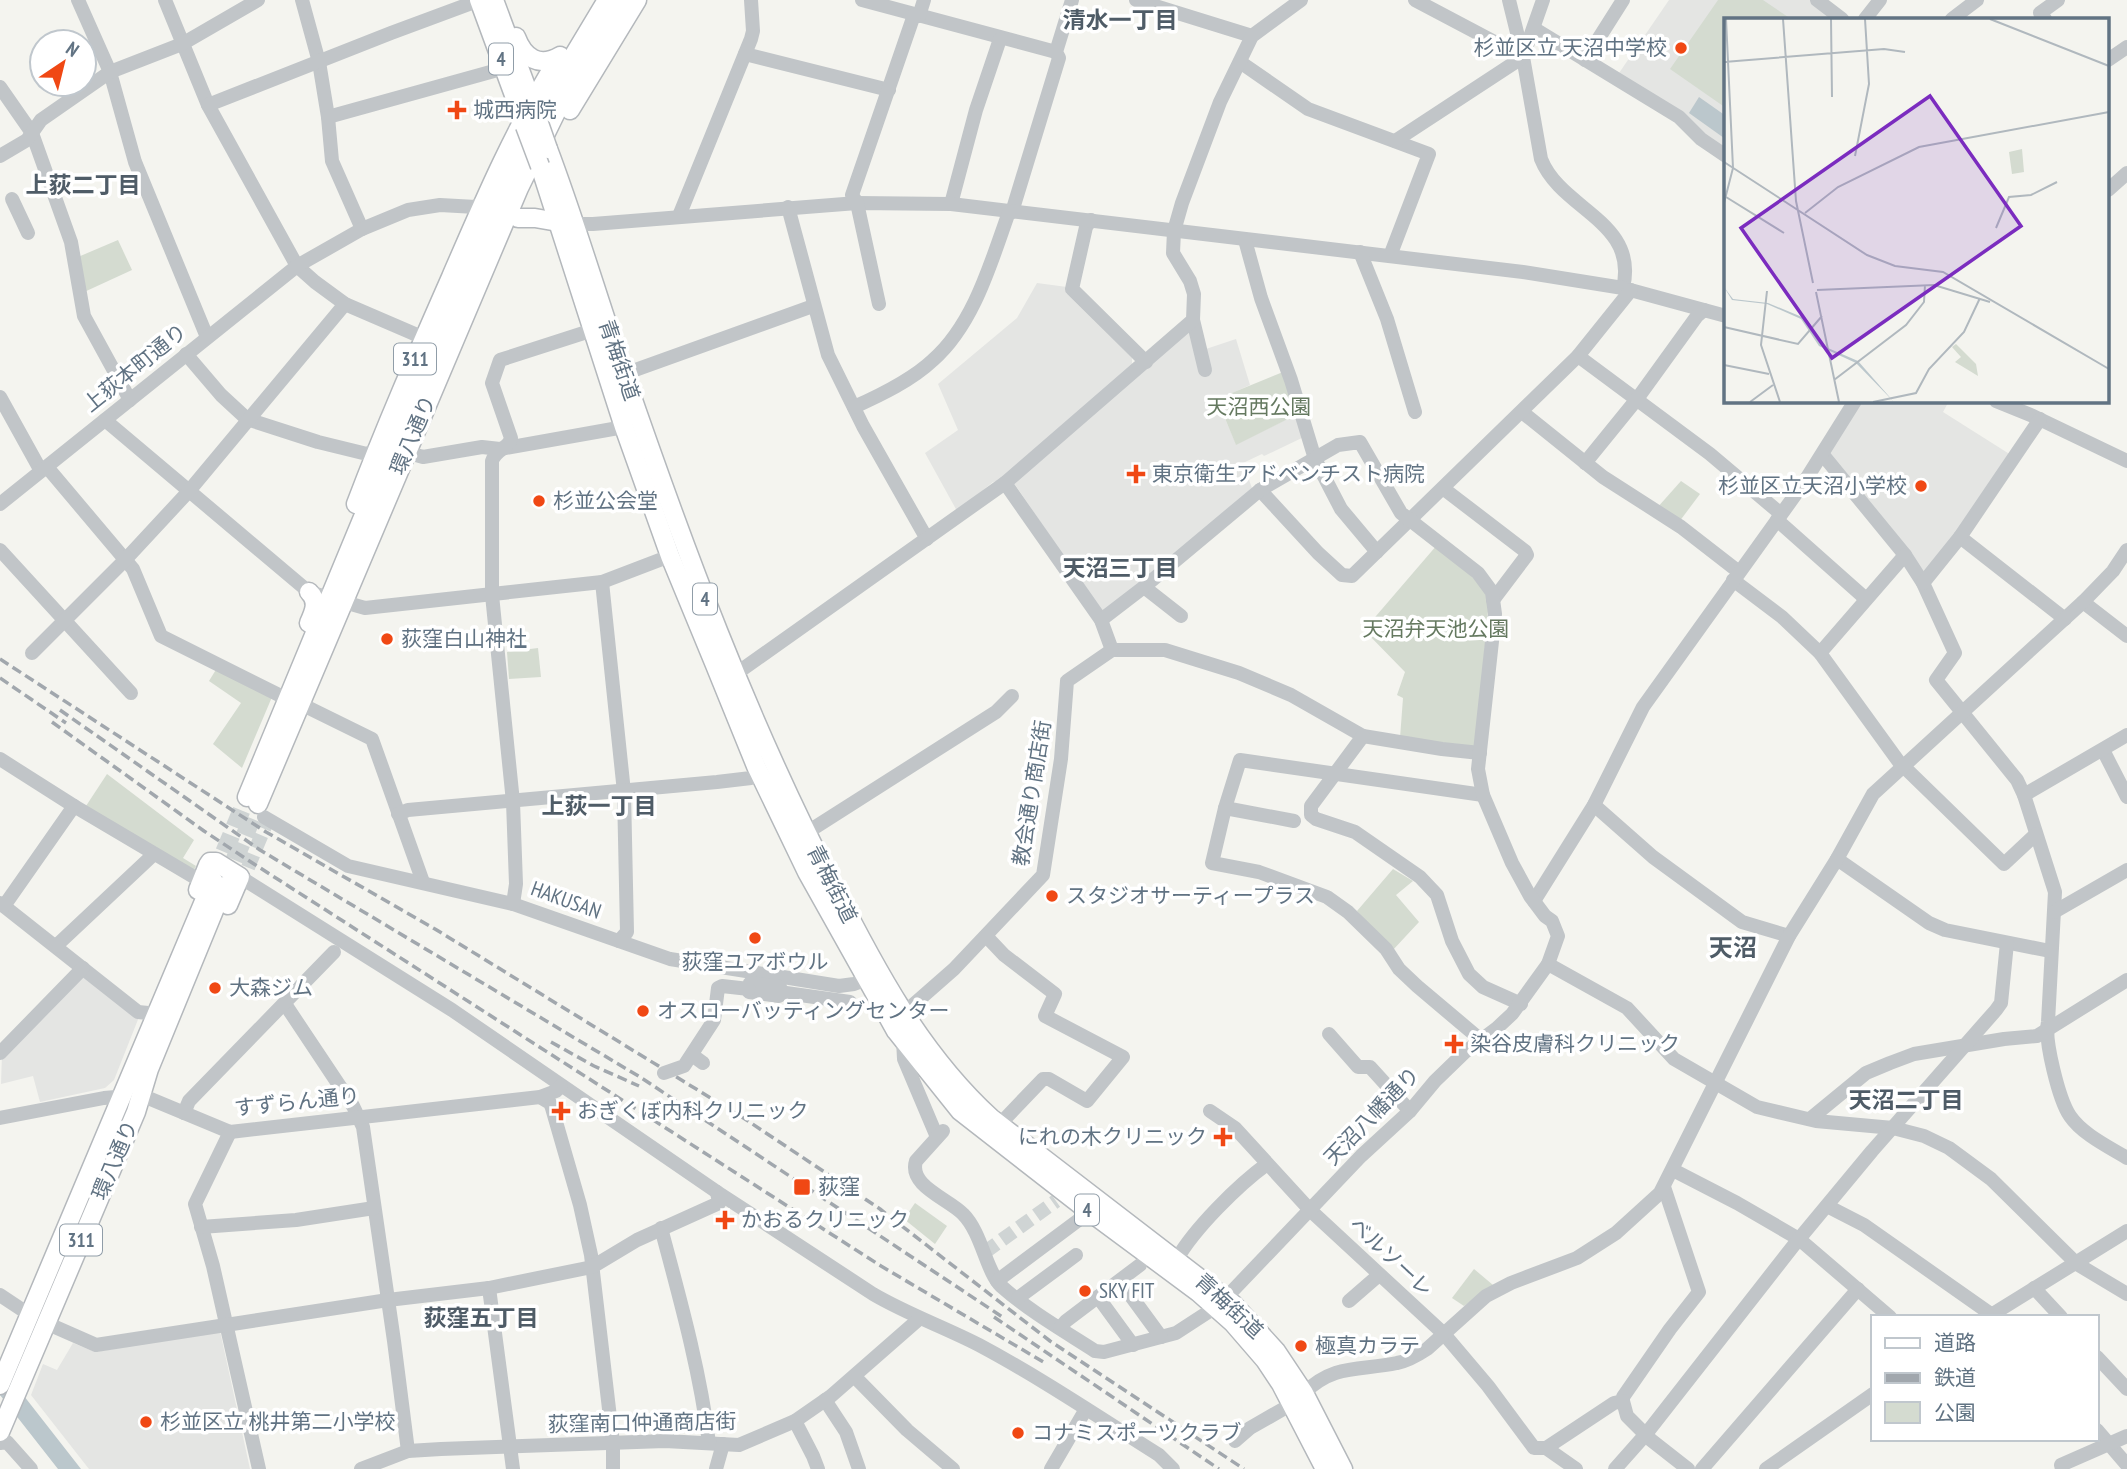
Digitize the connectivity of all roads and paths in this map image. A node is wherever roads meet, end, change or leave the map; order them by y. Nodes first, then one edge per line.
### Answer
1 (78, 0) edge
2 (164, 0) edge
3 (258, 0) edge
4 (302, 0) edge
5 (479, 0) edge
6 (593, 0) edge
7 (607, 0) edge
8 (622, 0) edge
9 (637, 0) edge
10 (751, 0) edge
11 (862, 0) edge
12 (924, 0) edge
13 (1072, 0) edge
14 (1136, 0) edge
15 (1301, 0) edge
16 (1415, 0) edge
17 (1509, 0) edge
18 (1543, 0) edge
19 (1623, 0) edge
20 (1817, 0) edge
21 (1880, 0) edge
22 (1977, 0) edge
23 (2058, 0) edge
24 (496, 5) edge
25 (917, 15) junction
26 (1841, 18) edge
27 (1866, 18) edge
28 (1953, 18) edge
29 (2044, 18) edge
30 (1533, 31) junction
31 (1252, 36) junction
32 (1000, 38) junction
33 (182, 44) junction
34 (2127, 47) edge
35 (1056, 52) junction
36 (745, 54) junction
37 (559, 56) junction
38 (1523, 57) junction
39 (2110, 59) edge
40 (1585, 60) junction
41 (319, 61) junction
42 (1240, 62) junction
43 (502, 63) junction
44 (110, 72) junction
45 (0, 87) edge
46 (889, 90) junction
47 (208, 105) junction
48 (528, 114) junction
49 (328, 117) junction
50 (32, 133) junction
51 (1395, 141) junction
52 (1724, 155) edge
53 (0, 156) edge
54 (544, 159) junction
55 (2127, 173) edge
56 (2110, 188) edge
57 (12, 199) dead end
58 (484, 201) junction
59 (857, 203) junction
60 (951, 204) junction
61 (788, 207) junction
62 (1010, 212) junction
63 (679, 216) junction
64 (518, 218) junction
65 (1091, 220) junction
66 (566, 224) junction
67 (362, 229) junction
68 (1174, 231) junction
69 (28, 233) dead end
70 (1245, 240) junction
71 (1360, 252) junction
72 (1390, 256) junction
73 (297, 266) junction
74 (1627, 289) junction
75 (345, 304) junction
76 (879, 304) dead end
77 (813, 306) junction
78 (1704, 310) junction
79 (1724, 315) edge
80 (1193, 320) junction
81 (593, 330) junction
82 (207, 337) junction
83 (424, 338) junction
84 (186, 355) junction
85 (1578, 356) junction
86 (1146, 362) junction
87 (1205, 370) dead end
88 (624, 374) junction
89 (0, 397) edge
90 (1637, 399) junction
91 (130, 400) junction
92 (1854, 402) edge
93 (1998, 402) edge
94 (854, 407) junction
95 (1415, 412) dead end
96 (1522, 412) junction
97 (247, 419) junction
98 (2040, 419) junction
99 (105, 420) junction
100 (624, 427) junction
101 (645, 433) junction
102 (500, 449) junction
103 (376, 450) junction
104 (416, 455) junction
105 (1823, 455) junction
106 (1315, 459) junction
107 (2127, 461) edge
108 (1585, 463) junction
109 (44, 469) junction
110 (1005, 483) junction
111 (1444, 489) junction
112 (1260, 490) junction
113 (189, 491) junction
114 (386, 500) junction
115 (0, 504) edge
116 (1779, 517) junction
117 (1409, 521) junction
118 (1960, 537) junction
119 (927, 539) junction
120 (0, 550) edge
121 (2127, 550) edge
122 (1377, 552) junction
123 (347, 555) junction
124 (1905, 555) junction
125 (670, 556) junction
126 (125, 560) junction
127 (1736, 576) junction
128 (602, 582) junction
129 (1923, 583) junction
130 (1144, 587) junction
131 (309, 592) junction
132 (492, 595) junction
133 (1866, 599) junction
134 (336, 600) junction
135 (1493, 600) junction
136 (2083, 602) junction
137 (1181, 616) dead end
138 (2065, 619) junction
139 (65, 620) junction
140 (1101, 620) junction
141 (2127, 636) edge
142 (32, 653) dead end
143 (1820, 653) junction
144 (1107, 656) junction
145 (735, 673) junction
146 (726, 692) junction
147 (131, 693) dead end
148 (279, 695) junction
149 (1012, 696) dead end
150 (309, 708) junction
151 (1961, 712) junction
152 (2127, 735) edge
153 (1363, 736) junction
154 (2102, 751) junction
155 (1480, 753) junction
156 (0, 759) edge
157 (756, 766) junction
158 (1903, 766) junction
159 (1334, 775) junction
160 (624, 792) junction
161 (2024, 794) junction
162 (1483, 795) junction
163 (2127, 797) edge
164 (513, 802) junction
165 (1594, 805) junction
166 (74, 806) junction
167 (257, 806) junction
168 (1225, 808) junction
169 (398, 814) junction
170 (1294, 821) dead end
171 (806, 833) junction
172 (2036, 834) junction
173 (154, 853) junction
174 (1837, 859) junction
175 (2127, 870) edge
176 (424, 882) junction
177 (219, 883) junction
178 (1534, 901) junction
179 (2, 904) edge
180 (513, 904) junction
181 (2054, 912) junction
182 (986, 936) junction
183 (1790, 936) junction
184 (619, 941) junction
185 (2007, 943) junction
186 (56, 946) junction
187 (2050, 951) junction
188 (334, 952) dead end
189 (1548, 964) junction
190 (83, 968) junction
191 (865, 980) junction
192 (2127, 980) edge
193 (850, 1002) dead end
194 (285, 1004) junction
195 (1521, 1004) junction
196 (902, 1012) junction
197 (148, 1013) junction
198 (2046, 1031) junction
199 (1329, 1034) dead end
200 (899, 1036) junction
201 (1481, 1041) junction
202 (1965, 1045) junction
203 (0, 1053) edge
204 (664, 1073) dead end
205 (1714, 1084) junction
206 (561, 1086) junction
207 (132, 1096) junction
208 (540, 1097) junction
209 (356, 1111) junction
210 (1210, 1111) dead end
211 (1410, 1111) junction
212 (184, 1113) junction
213 (0, 1118) edge
214 (1810, 1119) junction
215 (999, 1125) junction
216 (1893, 1128) junction
217 (230, 1132) junction
218 (2127, 1158) edge
219 (1267, 1164) junction
220 (1673, 1170) junction
221 (1664, 1187) junction
222 (717, 1192) junction
223 (1827, 1206) junction
224 (374, 1208) junction
225 (1310, 1210) junction
226 (1080, 1219) dead end
227 (201, 1227) junction
228 (661, 1228) junction
229 (2127, 1231) edge
230 (1799, 1239) junction
231 (1076, 1255) dead end
232 (1177, 1259) junction
233 (2077, 1264) junction
234 (1140, 1265) dead end
235 (592, 1267) junction
236 (1379, 1275) junction
237 (997, 1281) junction
238 (1120, 1281) junction
239 (489, 1287) junction
240 (2034, 1288) junction
241 (1858, 1289) junction
242 (2127, 1294) edge
243 (0, 1295) edge
244 (1098, 1297) junction
245 (1018, 1298) junction
246 (1349, 1301) dead end
247 (1221, 1302) junction
248 (389, 1305) junction
249 (1888, 1315) edge
250 (1991, 1315) edge
251 (1994, 1315) edge
252 (2058, 1315) edge
253 (38, 1319) junction
254 (919, 1319) junction
255 (226, 1324) junction
256 (1060, 1328) junction
257 (1444, 1334) junction
258 (1161, 1337) junction
259 (1133, 1345) junction
260 (2099, 1359) edge
261 (4, 1376) edge
262 (855, 1377) junction
263 (2127, 1389) edge
264 (1871, 1395) edge
265 (1298, 1398) junction
266 (825, 1400) junction
267 (1623, 1401) junction
268 (1086, 1409) junction
269 (794, 1421) junction
270 (0, 1432) edge
271 (2099, 1432) edge
272 (1646, 1434) junction
273 (2127, 1436) edge
274 (1235, 1441) dead end
275 (0, 1443) edge
276 (613, 1443) junction
277 (716, 1444) junction
278 (2109, 1444) junction
279 (511, 1447) junction
280 (1546, 1448) junction
281 (408, 1451) junction
282 (1322, 1464) edge
283 (2127, 1465) edge
284 (31, 1469) edge
285 (259, 1469) edge
286 (361, 1469) edge
287 (513, 1469) edge
288 (613, 1469) edge
289 (716, 1469) edge
290 (818, 1469) edge
291 (859, 1469) edge
292 (953, 1469) edge
293 (1051, 1469) edge
294 (1173, 1469) edge
295 (1343, 1469) edge
296 (1576, 1469) edge
297 (1615, 1469) edge
298 (1688, 1469) edge
299 (1702, 1469) edge
300 (1766, 1469) edge
301 (2062, 1469) edge

1 - 44 street
2 - 33 street
3 - 33 street
4 - 41 street
5 - 41 street
5 - 43 main road, 4
6 - 37 main road, 311
7 - 123 main road, 環八通り / 311
8 - 114 main road, 環八通り / 311
9 - 54 main road, 311
10 - 36 street
11 - 25 street
12 - 25 street
13 - 35 street
14 - 31 street
15 - 31 street
16 - 38 street
17 - 38 street
18 - 30 street
19 - 40 street
20 - 26 street
21 - 27 street
22 - 28 street
23 - 29 street
24 - 37 main road
24 - 48 main road, 4
25 - 32 street
25 - 46 street
30 - 38 street
30 - 40 street
31 - 42 street
32 - 35 street
32 - 60 street
33 - 44 street
33 - 47 street
34 - 39 street
35 - 62 street
36 - 46 street
36 - 63 street
37 - 48 main road, 311
38 - 51 street
38 - 74 street
40 - 52 street
41 - 47 street
41 - 49 street
42 - 51 street
42 - 68 street
43 - 48 main road, 4
43 - 49 street
44 - 50 street
44 - 82 street
45 - 50 street
46 - 59 street
47 - 73 street
48 - 54 main road, 4, bridge
48 - 58 main road, 311
49 - 67 street
50 - 53 street
50 - 91 street
51 - 72 street
54 - 64 main road, 311
54 - 66 main road, 青梅街道 / 4
55 - 56 street
57 - 69 street
58 - 67 street, 上荻本町通り
58 - 83 main road, 311
59 - 60 street
59 - 61 street
59 - 76 street
60 - 62 street
61 - 63 street
61 - 77 street
62 - 65 street
62 - 94 street
63 - 66 street
64 - 66 main road
64 - 104 main road, 311
65 - 68 street
65 - 86 street
66 - 81 main road, 青梅街道 / 4
66 - 88 main road, 青梅街道 / 4
67 - 73 street, 上荻本町通り
68 - 70 street
68 - 80 street
70 - 71 street
70 - 106 street
71 - 72 street
71 - 95 street
72 - 74 street
73 - 75 street
73 - 82 street, 上荻本町通り
74 - 78 street
74 - 85 street
75 - 83 street
75 - 97 street
77 - 88 street
77 - 94 street
78 - 79 street
78 - 90 street
80 - 86 street
80 - 87 street
81 - 100 main road, 青梅街道 / 4
81 - 102 street
82 - 84 street, 上荻本町通り
83 - 103 main road, 311
84 - 91 street, 上荻本町通り
84 - 97 street
85 - 90 street
85 - 96 street
86 - 110 street
88 - 101 main road, 青梅街道 / 4
89 - 109 street
90 - 108 street
90 - 116 street
91 - 99 street, 上荻本町通り
92 - 105 street
93 - 98 street
94 - 119 street
96 - 108 street
96 - 111 street
97 - 103 street
97 - 113 street
98 - 107 street
98 - 118 street
99 - 109 street, 上荻本町通り
99 - 113 street
100 - 101 street
100 - 102 street
100 - 125 main road, 青梅街道 / 4
101 - 145 main road, 青梅街道 / 4
102 - 104 street
102 - 132 street
103 - 123 main road, 311
104 - 114 main road, 311
105 - 116 street
105 - 124 street
106 - 112 street
106 - 117 street
106 - 122 street
108 - 127 street
109 - 115 street, 上荻本町通り
109 - 126 street
110 - 119 street
110 - 140 street
111 - 117 street
111 - 135 street
112 - 122 street
112 - 130 street
113 - 126 street
113 - 131 street
114 - 134 main road, 環八通り / 311
116 - 127 street
116 - 133 street
117 - 122 street
117 - 135 street
118 - 129 street
118 - 138 street
119 - 145 street
120 - 139 street
121 - 136 street
123 - 134 main road, 環八通り / 311
124 - 129 street
124 - 133 street
125 - 128 street
125 - 146 main road, 青梅街道 / 4
126 - 139 street
126 - 148 street
127 - 143 street
127 - 165 street
128 - 132 street
128 - 160 street
129 - 151 street
130 - 137 street
130 - 140 street
131 - 134 street
131 - 148 main road
132 - 134 street
132 - 164 street
133 - 143 street
134 - 150 main road
134 - 167 main road, 環八通り / 311
135 - 155 street
136 - 138 street
136 - 141 street
138 - 151 street
139 - 142 street
139 - 147 street
140 - 144 street
143 - 158 street
144 - 153 street
144 - 182 street, 教会通り商店街
145 - 146 street
145 - 171 main road, 青梅街道 / 4
146 - 157 main road, 青梅街道 / 4
148 - 167 main road
149 - 171 street
150 - 167 main road
150 - 169 street
151 - 158 street
151 - 161 street
152 - 154 street
153 - 155 street
153 - 159 street
154 - 161 street
154 - 163 street
155 - 162 street
156 - 166 street
157 - 160 street
157 - 191 main road, 青梅街道 / 4
158 - 172 street
158 - 174 street
159 - 162 street
159 - 168 street
159 - 195 street
160 - 164 street
160 - 184 street
161 - 172 street
162 - 178 street
164 - 169 street
164 - 180 street
165 - 178 street
165 - 183 street
166 - 173 street
166 - 179 street
167 - 176 street, HAKUSAN
168 - 170 street
168 - 201 street
169 - 176 street
171 - 196 main road, 青梅街道 / 4
172 - 181 street
173 - 177 street
173 - 186 street
174 - 183 street
174 - 185 street
175 - 181 street
176 - 180 street, HAKUSAN
177 - 197 main road, 311
177 - 206 street
177 - 207 main road, 環八通り / 311
177 - 207 main road, 環八通り / 311
178 - 189 street
179 - 186 street
180 - 184 street, HAKUSAN
181 - 187 street
182 - 196 street, 教会通り商店街
182 - 215 street
183 - 205 street
184 - 191 street, HAKUSAN
185 - 187 street
185 - 202 street
186 - 190 street
187 - 198 street
188 - 194 street
189 - 195 street, 天沼八幡通り
189 - 205 street
190 - 197 street
190 - 203 street
191 - 200 main road, 青梅街道 / 4
192 - 198 street
193 - 204 street, bridge
194 - 209 street
194 - 212 street
195 - 201 street, 天沼八幡通り
196 - 200 street
196 - 215 main road, 青梅街道 / 4
197 - 207 main road, 311
198 - 202 street
198 - 218 street
199 - 211 street
200 - 237 street
200 - 247 main road, 青梅街道 / 4
201 - 211 street, 天沼八幡通り
202 - 214 street
202 - 216 street
205 - 214 street
205 - 220 street
206 - 208 street, すずらん通り
206 - 222 street
207 - 212 street, すずらん通り
207 - 213 street, すずらん通り
207 - 253 main road, 環八通り / 311
208 - 209 street, すずらん通り
208 - 235 street
209 - 217 street, すずらん通り
209 - 224 street
210 - 219 street, ベルソーレ
211 - 225 street, 天沼八幡通り
212 - 217 street, すずらん通り
214 - 216 street
215 - 232 main road, 青梅街道 / 4
216 - 223 street
216 - 233 street
217 - 227 street
219 - 225 street, ベルソーレ
219 - 232 street
220 - 221 street
220 - 230 street
221 - 257 street
221 - 267 street
222 - 228 street
222 - 254 street
223 - 230 street
223 - 250 street
224 - 227 street
224 - 248 street
225 - 236 street, ベルソーレ
225 - 247 street, 天沼八幡通り
226 - 237 street
227 - 255 street
228 - 235 street
228 - 277 street
229 - 233 street
230 - 241 street
230 - 272 street
231 - 245 street
232 - 247 main road, 青梅街道 / 4
233 - 240 street
233 - 242 street
234 - 238 street
235 - 239 street
235 - 276 street
236 - 246 street
236 - 257 street, ベルソーレ
237 - 245 street, 天沼八幡通り
238 - 244 street
238 - 258 street
239 - 248 street
239 - 279 street
240 - 251 street
240 - 252 street
241 - 249 street
241 - 299 street
243 - 253 street
244 - 256 street
244 - 259 street
245 - 256 street, 天沼八幡通り
247 - 258 street, 天沼八幡通り
247 - 265 main road, 青梅街道 / 4
248 - 255 street
248 - 281 street
253 - 255 street
253 - 261 main road, 環八通り / 311
253 - 270 main road, 環八通り / 311
254 - 262 street, 荻窪南口仲通商店街
254 - 268 street
255 - 285 street
256 - 259 street, 天沼八幡通り
257 - 265 street
257 - 280 street, ベルソーレ
258 - 259 street, 天沼八幡通り
260 - 263 street
262 - 266 street, 荻窪南口仲通商店街
262 - 292 street
264 - 300 street
265 - 274 street
265 - 282 main road, 青梅街道 / 4
265 - 295 main road, 青梅街道 / 4
266 - 269 street, 荻窪南口仲通商店街
266 - 291 street
267 - 272 street
267 - 280 street
268 - 293 street
268 - 294 street
269 - 277 street, 荻窪南口仲通商店街
269 - 290 street
271 - 278 street
272 - 297 street
272 - 298 street
273 - 278 street
275 - 284 street
276 - 277 street, 荻窪南口仲通商店街
276 - 279 street, 荻窪南口仲通商店街
276 - 288 street
277 - 289 street
278 - 283 street
278 - 301 street
279 - 281 street, 荻窪南口仲通商店街
279 - 287 street
280 - 296 street
281 - 286 street, 荻窪南口仲通商店街

